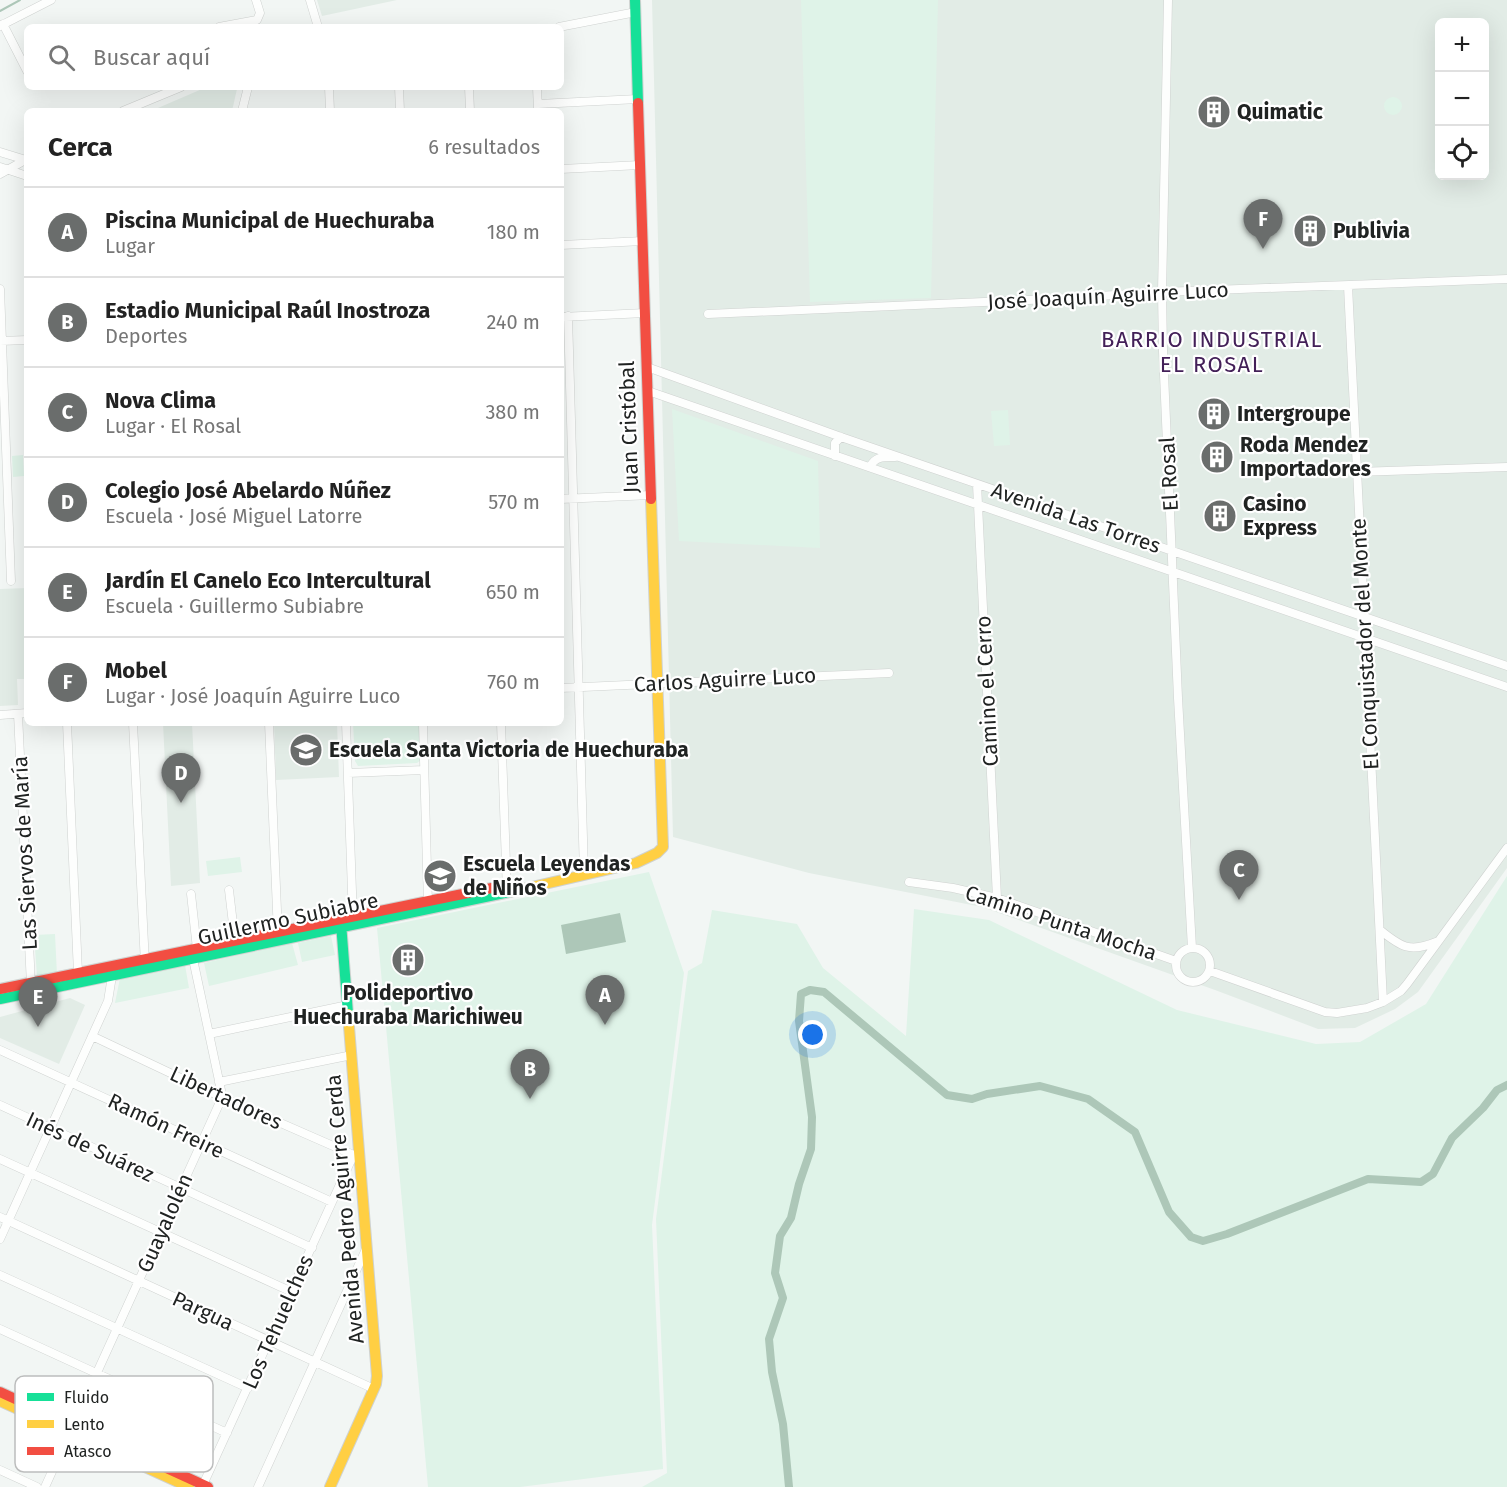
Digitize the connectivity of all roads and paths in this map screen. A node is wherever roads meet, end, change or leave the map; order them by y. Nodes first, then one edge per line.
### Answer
1 (51, 0) edge
2 (256, 0) edge
3 (310, 0) edge
4 (635, 0) edge
5 (1168, 0) edge
6 (636, 12) junction
7 (235, 24) edge
8 (317, 24) edge
9 (1, 25) edge
10 (564, 26) edge
11 (24, 65) edge
12 (175, 90) edge
13 (247, 90) edge
14 (329, 90) edge
15 (399, 90) edge
16 (469, 90) edge
17 (537, 90) edge
18 (638, 99) junction
19 (130, 108) edge
20 (243, 108) edge
21 (330, 108) edge
22 (400, 108) edge
23 (470, 108) edge
24 (538, 108) edge
25 (0, 152) edge
26 (24, 159) edge
27 (24, 161) edge
28 (640, 165) junction
29 (4, 168) edge
30 (564, 169) edge
31 (0, 174) edge
32 (24, 175) edge
33 (643, 241) junction
34 (564, 245) edge
35 (1507, 279) edge
36 (1348, 286) junction
37 (0, 289) edge
38 (1162, 292) junction
39 (645, 313) junction
40 (708, 314) dead end
41 (565, 316) edge
42 (24, 340) edge
43 (1, 341) edge
44 (647, 367) junction
45 (648, 391) junction
46 (841, 437) junction
47 (835, 456) junction
48 (900, 457) junction
49 (870, 467) junction
50 (1507, 467) edge
51 (1357, 472) junction
52 (977, 484) junction
53 (651, 495) junction
54 (564, 499) edge
55 (573, 499) junction
56 (978, 505) junction
57 (1172, 552) junction
58 (1173, 573) junction
59 (11, 581) dead end
60 (1364, 618) junction
61 (1365, 639) junction
62 (1507, 666) edge
63 (889, 673) dead end
64 (657, 683) junction
65 (577, 687) junction
66 (1507, 687) edge
67 (564, 688) edge
68 (23, 713) edge
69 (0, 714) edge
70 (68, 726) edge
71 (133, 726) edge
72 (269, 726) edge
73 (346, 726) edge
74 (423, 726) edge
75 (501, 726) edge
76 (424, 770) junction
77 (348, 773) junction
78 (1507, 848) edge
79 (660, 853) joint
80 (584, 873) junction
81 (909, 882) dead end
82 (507, 888) junction
83 (230, 890) dead end
84 (191, 894) dead end
85 (997, 898) junction
86 (428, 905) junction
87 (353, 921) junction
88 (341, 923) junction
89 (1380, 930) junction
90 (278, 936) junction
91 (235, 941) junction
92 (1437, 942) junction
93 (1192, 948) junction
94 (195, 954) junction
95 (1176, 962) junction
96 (145, 964) junction
97 (1210, 971) junction
98 (78, 973) junction
99 (112, 976) junction
100 (31, 988) junction
101 (0, 989) edge
102 (0, 999) edge
103 (1383, 1002) junction
104 (348, 1005) junction
105 (209, 1034) junction
106 (92, 1036) junction
107 (0, 1050) edge
108 (352, 1055) junction
109 (219, 1082) junction
110 (71, 1083) junction
111 (221, 1097) junction
112 (0, 1105) edge
113 (50, 1128) junction
114 (202, 1142) junction
115 (357, 1156) junction
116 (0, 1159) edge
117 (30, 1173) junction
118 (181, 1188) junction
119 (332, 1202) junction
120 (4, 1219) edge
121 (161, 1232) junction
122 (0, 1239) edge
123 (312, 1248) junction
124 (367, 1248) junction
125 (0, 1275) edge
126 (139, 1281) junction
127 (292, 1292) junction
128 (117, 1328) junction
129 (0, 1329) edge
130 (269, 1341) junction
131 (315, 1362) junction
132 (97, 1373) junction
133 (96, 1376) edge
134 (104, 1376) edge
135 (248, 1388) junction
136 (374, 1389) junction
137 (0, 1392) edge
138 (15, 1400) edge
139 (0, 1401) edge
140 (15, 1407) edge
141 (213, 1427) edge
142 (227, 1433) junction
143 (213, 1467) edge
144 (0, 1470) edge
145 (52, 1472) edge
146 (159, 1472) edge
147 (172, 1472) edge
148 (211, 1472) edge
149 (205, 1486) edge
150 (37, 1487) edge
151 (45, 1487) edge
152 (189, 1487) edge
153 (258, 1487) edge
154 (330, 1487) edge

1 - 9 street
2 - 7 street
3 - 8 street
4 - 6 street, Juan Cristóbal
5 - 38 street, El Rosal
6 - 10 street
6 - 18 street, Juan Cristóbal
9 - 11 street
12 - 19 street
13 - 20 street
14 - 21 street
15 - 22 street
16 - 23 street
17 - 24 street
18 - 24 street
18 - 28 street, Juan Cristóbal
25 - 26 street
27 - 29 street
28 - 30 street
28 - 33 street, Juan Cristóbal
29 - 31 street
29 - 32 street
33 - 34 street
33 - 39 street, Juan Cristóbal
35 - 36 street, José Joaquín Aguirre Luco
36 - 38 street, José Joaquín Aguirre Luco
36 - 51 street, El Conquistador del Monte
37 - 43 street
38 - 40 street, José Joaquín Aguirre Luco
38 - 57 street, El Rosal
39 - 41 street
39 - 44 street, Juan Cristóbal
41 - 55 street
42 - 43 street
43 - 59 street
44 - 45 street, Juan Cristóbal
44 - 46 street, Avenida Las Torres
45 - 47 street, Avenida Las Torres
45 - 53 street, Juan Cristóbal
46 - 47 street
46 - 48 street, Avenida Las Torres
47 - 49 street, Avenida Las Torres
48 - 49 street
48 - 52 street, Avenida Las Torres
49 - 56 street, Avenida Las Torres
50 - 51 street
51 - 60 street, El Conquistador del Monte
52 - 56 street, Camino el Cerro
52 - 57 street, Avenida Las Torres
53 - 55 street
53 - 64 street, Juan Cristóbal
54 - 55 street
55 - 65 street
56 - 58 street, Avenida Las Torres
56 - 85 street, Camino el Cerro
57 - 58 street, El Rosal
57 - 60 street, Avenida Las Torres
58 - 61 street, Avenida Las Torres
58 - 93 street, El Rosal
60 - 61 street, El Conquistador del Monte
60 - 62 street, Avenida Las Torres
61 - 66 street, Avenida Las Torres
61 - 89 street, El Conquistador del Monte
63 - 64 street, Carlos Aguirre Luco
64 - 65 street, Carlos Aguirre Luco
64 - 79 street, Juan Cristóbal
65 - 67 street, Carlos Aguirre Luco
65 - 80 street
68 - 69 street
68 - 100 street, Las Siervos de María
70 - 98 street
71 - 96 street
72 - 90 street
73 - 77 street
74 - 76 street
75 - 82 street
76 - 77 street
76 - 86 street
77 - 87 street
78 - 92 street
79 - 80 street, Guillermo Subiabre
80 - 82 street, Guillermo Subiabre
81 - 85 street, Camino Punta Mocha
82 - 86 street, Guillermo Subiabre
83 - 91 street
84 - 94 street
85 - 95 street, Camino Punta Mocha
86 - 87 street, Guillermo Subiabre
87 - 88 street, Guillermo Subiabre
88 - 90 street, Guillermo Subiabre
88 - 104 street, Avenida Pedro Aguirre Cerda
89 - 92 street
89 - 103 street, El Conquistador del Monte
90 - 91 street, Guillermo Subiabre
90 - 94 street, Guillermo Subiabre
91 - 94 street, Guillermo Subiabre
92 - 103 street
93 - 95 street
93 - 97 street
94 - 96 street, Guillermo Subiabre
94 - 105 street
95 - 97 street
96 - 98 street, Guillermo Subiabre
96 - 99 street, Guillermo Subiabre
97 - 103 street
98 - 100 street, Guillermo Subiabre
99 - 100 street, Guillermo Subiabre
99 - 106 street
100 - 101 street, Guillermo Subiabre
100 - 102 street, Guillermo Subiabre
104 - 105 street
104 - 108 street, Avenida Pedro Aguirre Cerda
105 - 109 street
106 - 110 street
106 - 111 street, Libertadores
107 - 110 street, Ramón Freire
108 - 109 street
108 - 115 street, Avenida Pedro Aguirre Cerda
109 - 111 street
110 - 113 street
110 - 114 street, Ramón Freire
111 - 114 street, Guayalolén
111 - 115 street, Libertadores
112 - 113 street, Inés de Suárez
113 - 117 street
113 - 118 street, Inés de Suárez
114 - 118 street, Guayalolén
114 - 119 street, Ramón Freire
115 - 119 street, Los Tehuelches
115 - 124 street, Avenida Pedro Aguirre Cerda
116 - 117 street
117 - 120 street
117 - 121 street
118 - 121 street, Guayalolén
118 - 123 street, Inés de Suárez
119 - 123 street, Los Tehuelches
120 - 122 street
120 - 126 street, Pargua
121 - 126 street, Guayalolén
121 - 127 street
123 - 127 street, Los Tehuelches
124 - 131 street
124 - 136 street, Avenida Pedro Aguirre Cerda
125 - 128 street
126 - 128 street, Guayalolén
126 - 130 street, Pargua
127 - 130 street, Los Tehuelches
128 - 132 street, Guayalolén
128 - 135 street
129 - 132 street
130 - 131 street, Pargua
130 - 135 street, Los Tehuelches
131 - 136 street, Pargua
131 - 153 street
132 - 133 street, Guayalolén
132 - 134 street
135 - 142 street, Los Tehuelches
136 - 154 street, Avenida Pedro Aguirre Cerda
137 - 138 street
139 - 140 street
141 - 142 street
142 - 143 street, Los Tehuelches
144 - 150 street
145 - 151 street, Guayalolén
146 - 152 street
147 - 149 street
148 - 149 street, Los Tehuelches

